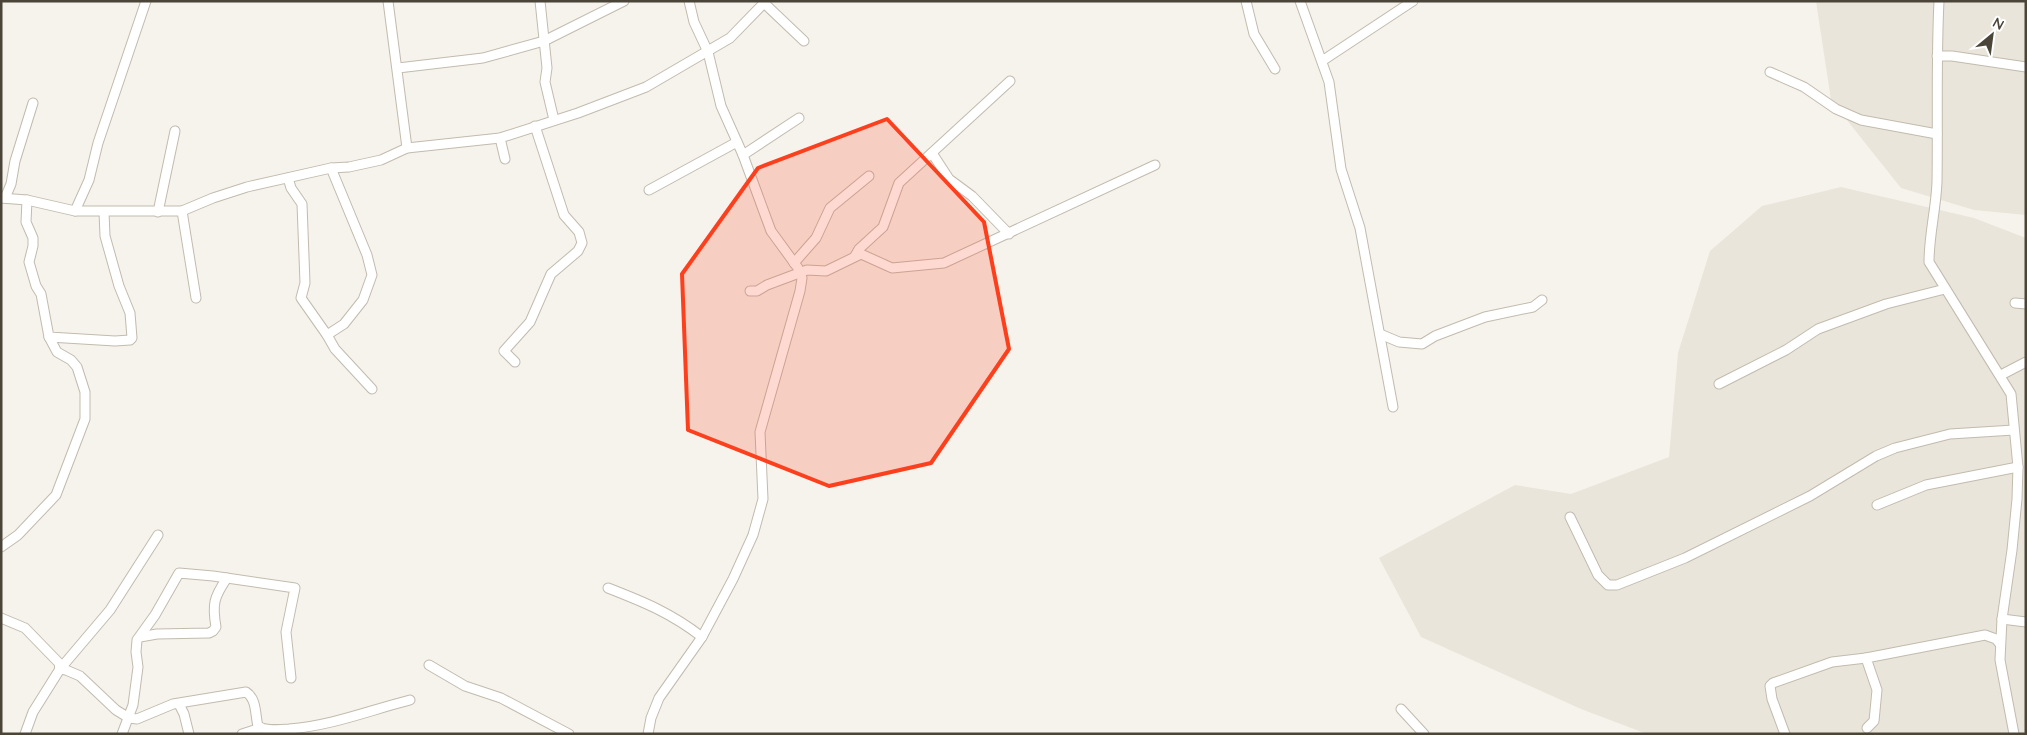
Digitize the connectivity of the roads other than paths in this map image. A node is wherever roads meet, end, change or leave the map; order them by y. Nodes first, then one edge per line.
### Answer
1 (146, 1) edge
2 (388, 1) edge
3 (624, 1) edge
4 (689, 1) edge
5 (1246, 1) edge
6 (1300, 1) edge
7 (1414, 1) edge
8 (1939, 1) edge
9 (765, 2) edge
10 (542, 3) edge
11 (544, 41) junction
12 (804, 41) dead end
13 (708, 52) junction
14 (1937, 56) junction
15 (1322, 61) junction
16 (2026, 67) edge
17 (398, 68) junction
18 (1275, 69) dead end
19 (1770, 72) dead end
20 (1010, 80) dead end
21 (33, 103) dead end
22 (799, 118) dead end
23 (554, 120) junction
24 (535, 126) junction
25 (175, 131) dead end
26 (1937, 134) junction
27 (500, 138) junction
28 (737, 142) junction
29 (407, 148) junction
30 (932, 153) junction
31 (743, 155) junction
32 (505, 159) dead end
33 (1155, 165) dead end
34 (331, 168) junction
35 (869, 176) dead end
36 (288, 178) junction
37 (649, 190) dead end
38 (3, 198) edge
39 (27, 200) junction
40 (75, 211) junction
41 (104, 212) junction
42 (158, 212) junction
43 (182, 212) junction
44 (1009, 234) junction
45 (855, 256) junction
46 (794, 263) junction
47 (799, 274) junction
48 (1945, 289) junction
49 (750, 291) dead end
50 (196, 298) dead end
51 (1542, 300) dead end
52 (2015, 303) dead end
53 (2026, 304) edge
54 (1380, 334) junction
55 (328, 335) junction
56 (49, 337) junction
57 (516, 362) dead end
58 (2026, 362) edge
59 (2001, 375) junction
60 (1719, 384) dead end
61 (372, 389) dead end
62 (1394, 407) dead end
63 (2014, 430) junction
64 (2018, 467) junction
65 (1877, 505) dead end
66 (1570, 517) dead end
67 (158, 535) dead end
68 (1, 547) edge
69 (227, 578) junction
70 (608, 588) dead end
71 (1, 618) edge
72 (2002, 620) junction
73 (2026, 622) edge
74 (140, 637) junction
75 (702, 637) junction
76 (2000, 644) junction
77 (1866, 658) junction
78 (429, 665) dead end
79 (60, 669) junction
80 (291, 678) dead end
81 (410, 700) dead end
82 (179, 704) junction
83 (1401, 709) dead end
84 (129, 718) junction
85 (261, 728) junction
86 (1867, 728) dead end
87 (25, 734) edge
88 (122, 734) edge
89 (189, 734) edge
90 (242, 734) edge
91 (569, 734) edge
92 (648, 734) edge
93 (1424, 734) edge
94 (1785, 734) edge
95 (2014, 734) edge

1 - 40 street
2 - 17 street
3 - 11 street
4 - 13 street
5 - 18 street
6 - 15 street
7 - 15 street
8 - 14 street
9 - 12 street
9 - 13 street
10 - 11 street
11 - 17 street
11 - 23 street
13 - 23 street
13 - 28 street
14 - 16 street
14 - 26 street
15 - 54 street
17 - 29 street
19 - 26 street
20 - 30 street
21 - 38 street
22 - 31 street
23 - 24 street
24 - 27 street
24 - 57 street
25 - 42 street
26 - 48 street
27 - 29 street
27 - 32 street
28 - 31 street
28 - 37 street
29 - 34 street
30 - 44 street
30 - 45 street
31 - 46 street
33 - 44 street
34 - 36 street
34 - 55 street
35 - 46 street
36 - 43 street
36 - 55 street
38 - 39 street
39 - 40 street
39 - 56 street
40 - 41 street
41 - 42 street
41 - 56 street
42 - 43 street
43 - 50 street
44 - 45 street
45 - 47 street
46 - 47 street
47 - 49 street
47 - 75 street
48 - 59 street
48 - 60 street
51 - 54 street
52 - 53 street
54 - 62 street
55 - 61 street
56 - 68 street
58 - 59 street
59 - 63 street
63 - 64 street
63 - 66 street
64 - 65 street
64 - 72 street
67 - 79 street
69 - 74 street
69 - 74 street
69 - 80 street
70 - 75 street
71 - 79 street
72 - 73 street
72 - 76 street
74 - 84 street
75 - 92 street
76 - 77 street
76 - 95 street
77 - 86 street
77 - 94 street
78 - 91 street
79 - 84 street
79 - 87 street
81 - 85 street
82 - 84 street
82 - 85 street
82 - 89 street
83 - 93 street
84 - 88 street
85 - 90 street

